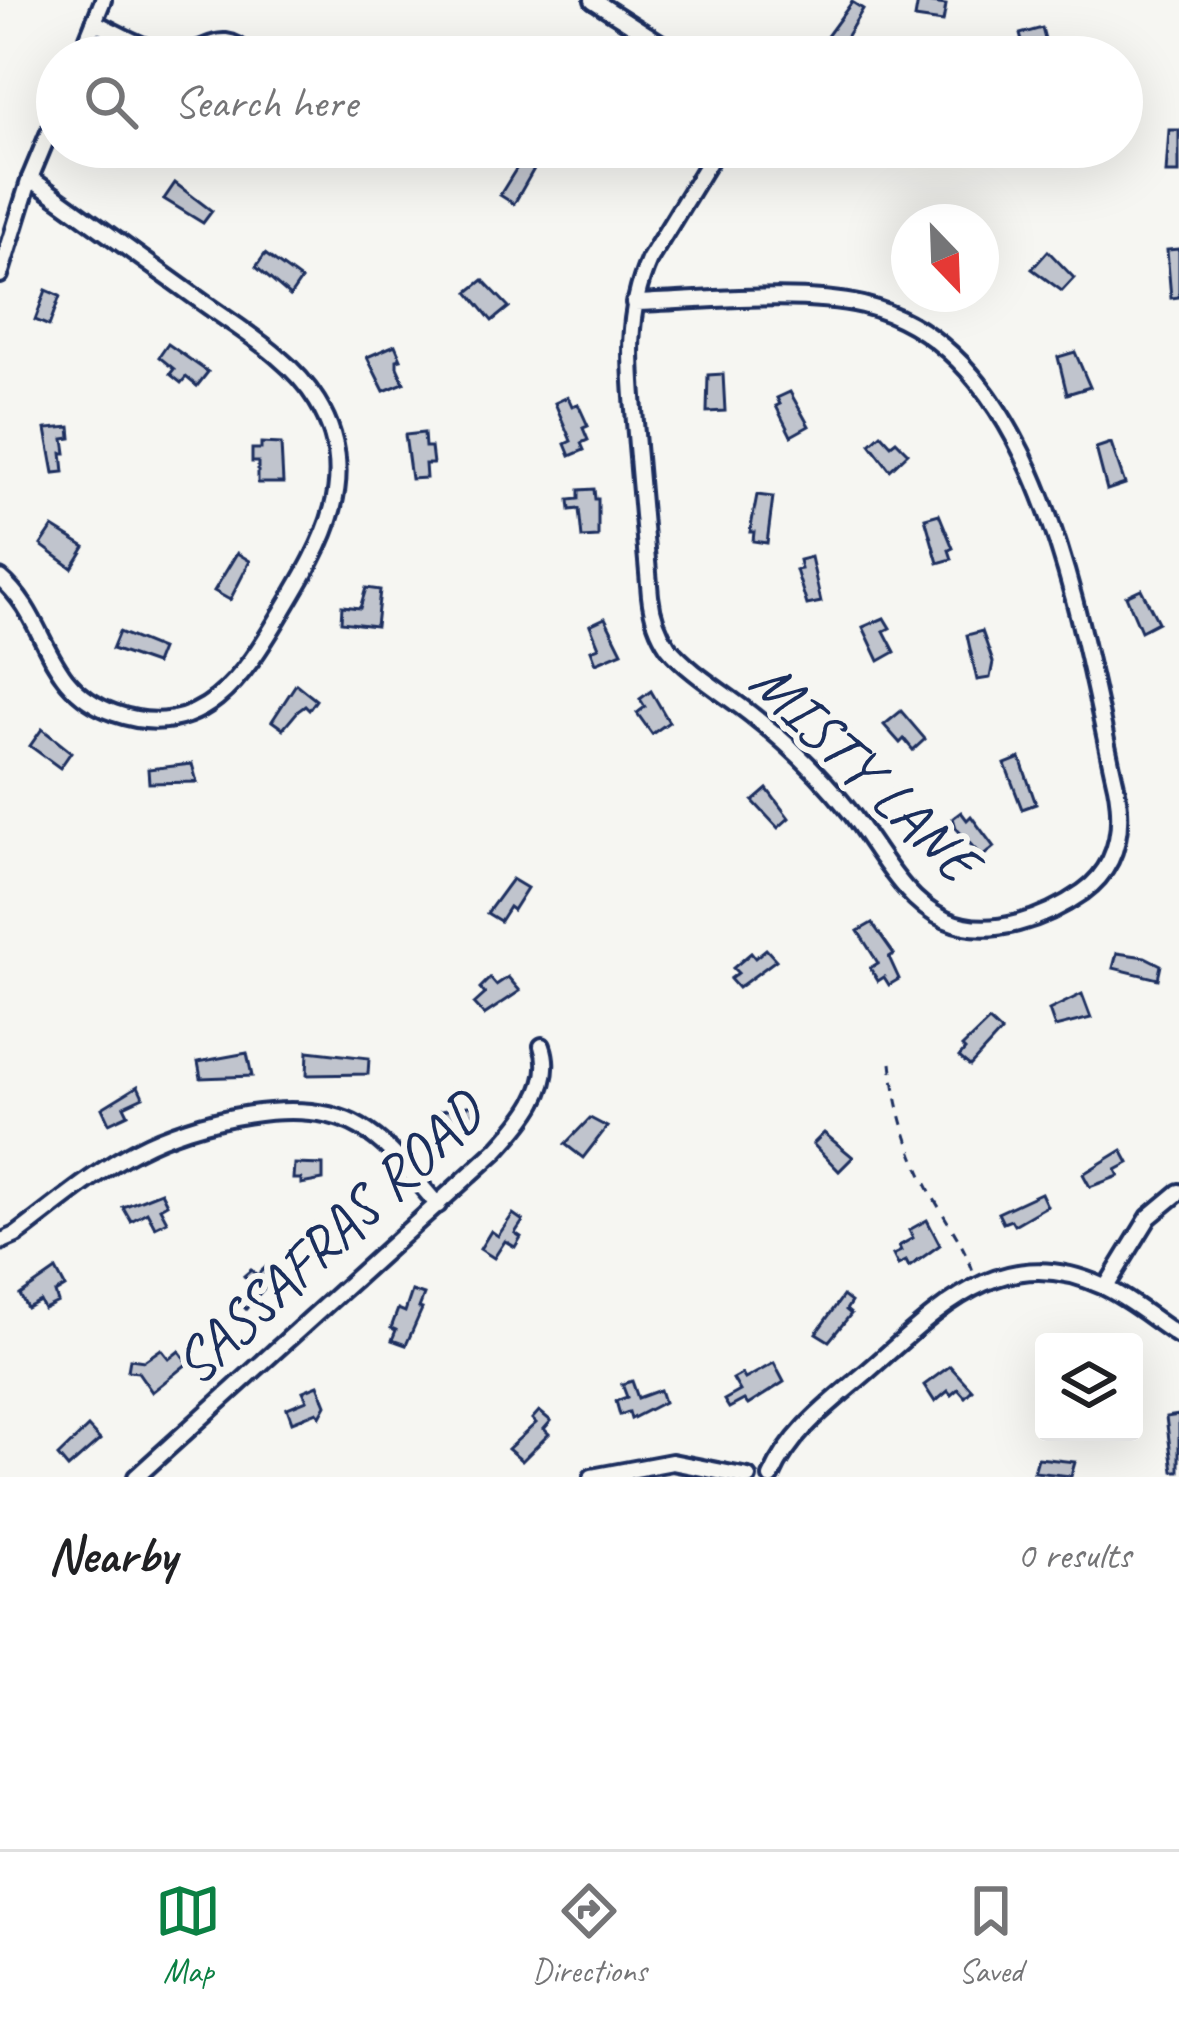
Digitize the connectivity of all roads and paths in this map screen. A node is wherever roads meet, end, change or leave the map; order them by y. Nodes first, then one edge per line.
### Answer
1 (103, 0) edge
2 (593, 0) edge
3 (94, 22) junction
4 (88, 36) edge
5 (130, 36) edge
6 (649, 36) edge
7 (36, 164) edge
8 (705, 168) edge
9 (30, 178) junction
10 (0, 275) edge
11 (634, 303) junction
12 (0, 578) edge
13 (542, 1046) dead end
14 (891, 1063) dead end
15 (1179, 1192) edge
16 (438, 1205) junction
17 (0, 1242) edge
18 (978, 1283) junction
19 (1106, 1287) junction
20 (1179, 1336) edge
21 (136, 1477) edge
22 (592, 1477) edge
23 (748, 1477) edge
24 (771, 1477) edge

1 - 3 street
2 - 6 street
3 - 4 street
3 - 5 street
7 - 9 street
8 - 11 street, MISTY LANE
9 - 10 street
9 - 12 street
11 - 11 street, MISTY LANE
13 - 16 street, SASSAFRAS ROAD
14 - 18 path
15 - 19 street
16 - 17 street
16 - 21 street, SASSAFRAS ROAD
18 - 19 street
18 - 24 street
19 - 20 street
22 - 23 street

